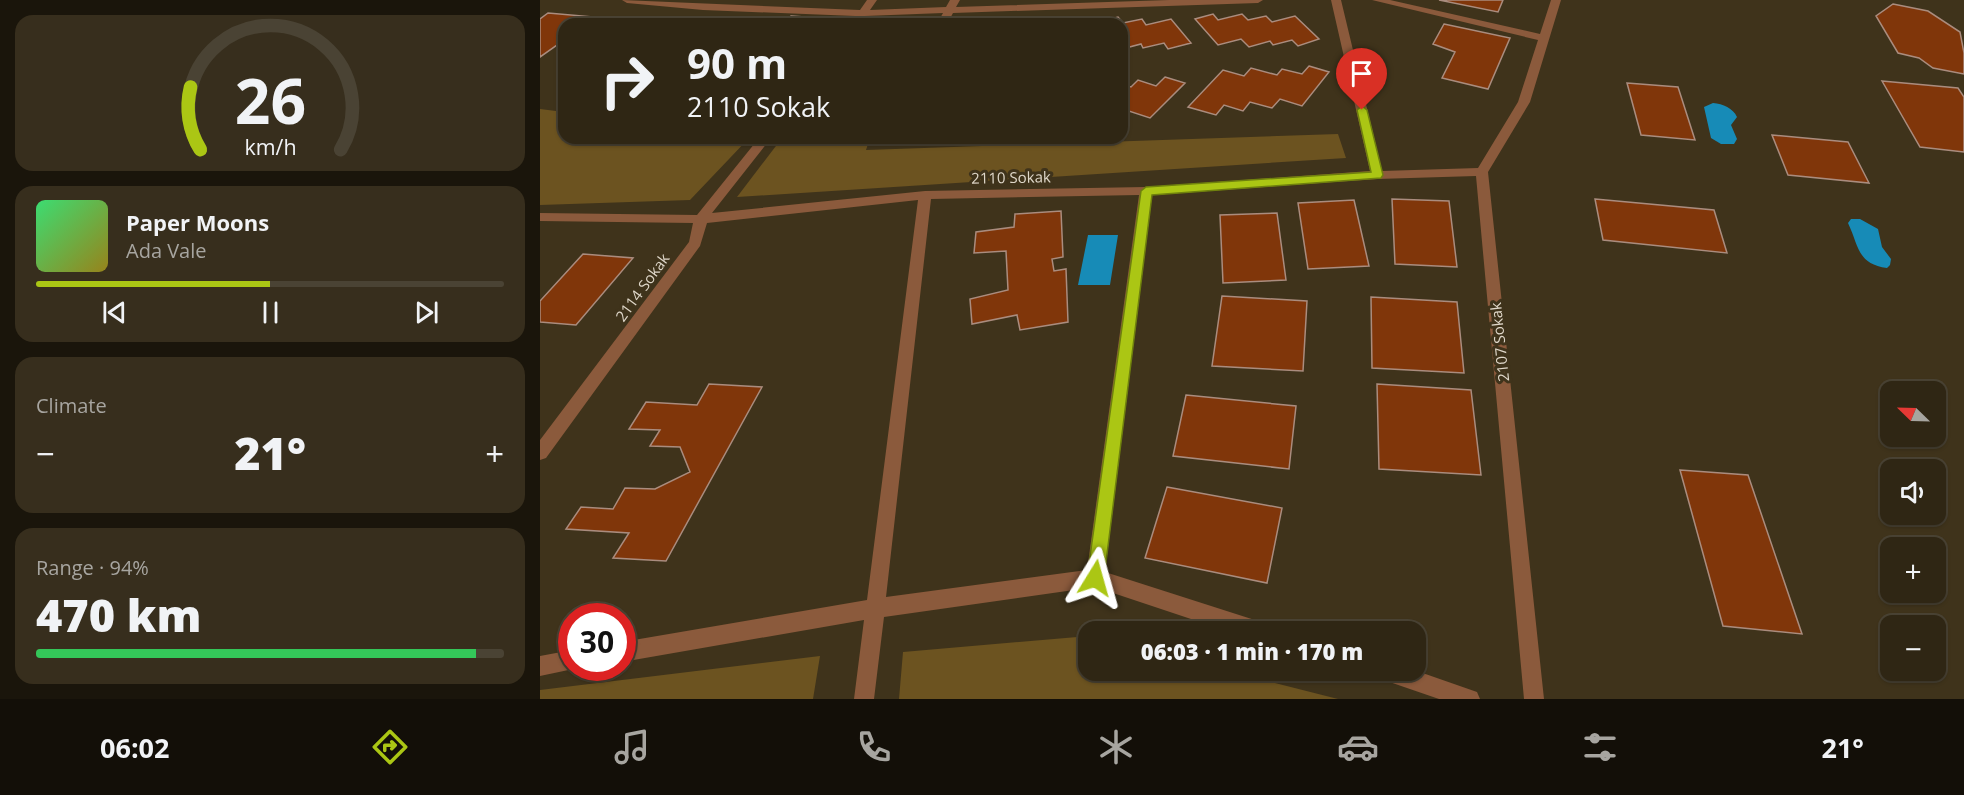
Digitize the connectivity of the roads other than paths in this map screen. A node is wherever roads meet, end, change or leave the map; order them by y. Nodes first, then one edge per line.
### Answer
1 (627, 0) edge
2 (872, 0) edge
3 (955, 0) edge
4 (1258, 0) edge
5 (1336, 0) edge
6 (1377, 0) edge
7 (1556, 0) edge
8 (949, 12) junction
9 (863, 13) junction
10 (859, 18) edge
11 (946, 18) edge
12 (1545, 38) junction
13 (760, 144) edge
14 (1482, 172) junction
15 (1377, 175) junction
16 (1146, 191) junction
17 (925, 195) junction
18 (540, 217) edge
19 (701, 219) junction
20 (540, 453) edge
21 (1095, 578) junction
22 (877, 608) junction
23 (1227, 621) edge
24 (636, 650) edge
25 (558, 663) edge
26 (540, 666) edge
27 (1415, 681) edge
28 (864, 699) edge
29 (1470, 699) edge
30 (1534, 699) edge

1 - 9 street
2 - 9 street
3 - 8 street
4 - 8 street
5 - 15 street
6 - 12 street
7 - 12 street
8 - 9 street
8 - 11 street
9 - 10 street
12 - 14 street
13 - 19 street, 2114 Sokak
14 - 15 street, 2110 Sokak
14 - 30 street, 2107 Sokak
15 - 16 street, 2110 Sokak
16 - 17 street, 2110 Sokak
16 - 21 street
17 - 19 street, 2110 Sokak
17 - 22 street
18 - 19 street, 2110 Sokak
19 - 20 street, 2114 Sokak
21 - 22 street
21 - 23 street
22 - 24 street
22 - 28 street
25 - 26 street
27 - 29 street

